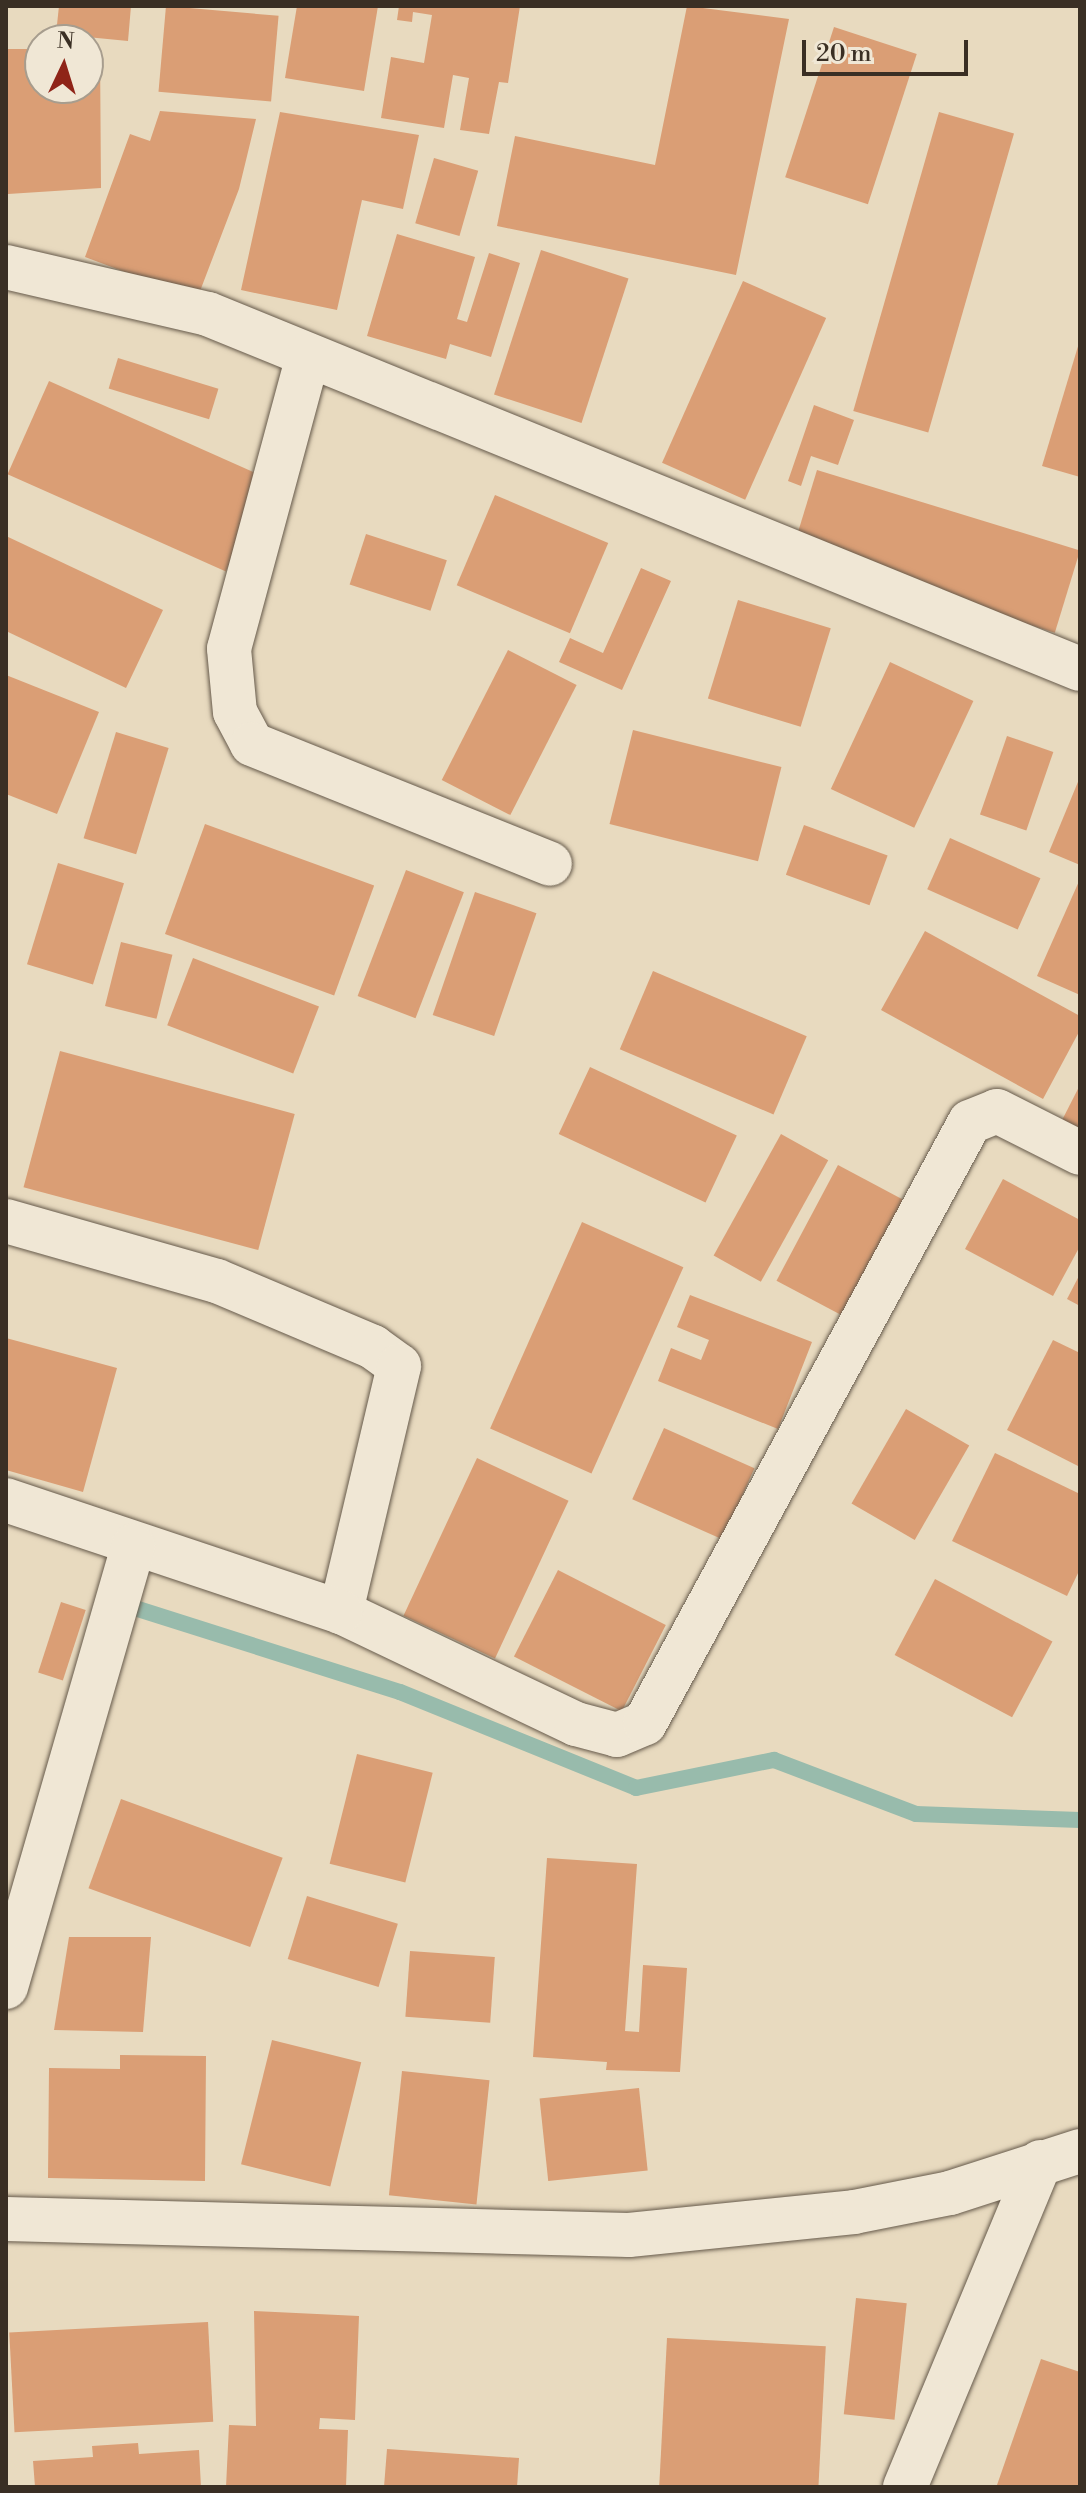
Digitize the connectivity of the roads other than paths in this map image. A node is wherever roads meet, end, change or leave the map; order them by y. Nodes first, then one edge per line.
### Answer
1 (6, 267) edge
2 (308, 356) junction
3 (1080, 669) edge
4 (550, 864) dead end
5 (1080, 1153) edge
6 (6, 1221) edge
7 (6, 1500) edge
8 (133, 1546) junction
9 (341, 1612) junction
10 (6, 1987) edge
11 (1060, 2156) edge
12 (6, 2219) edge
13 (905, 2487) edge

1 - 2 street
2 - 3 street
2 - 4 street
5 - 9 street
6 - 9 street
7 - 8 street
8 - 9 street
8 - 10 street
11 - 12 street
11 - 13 street

